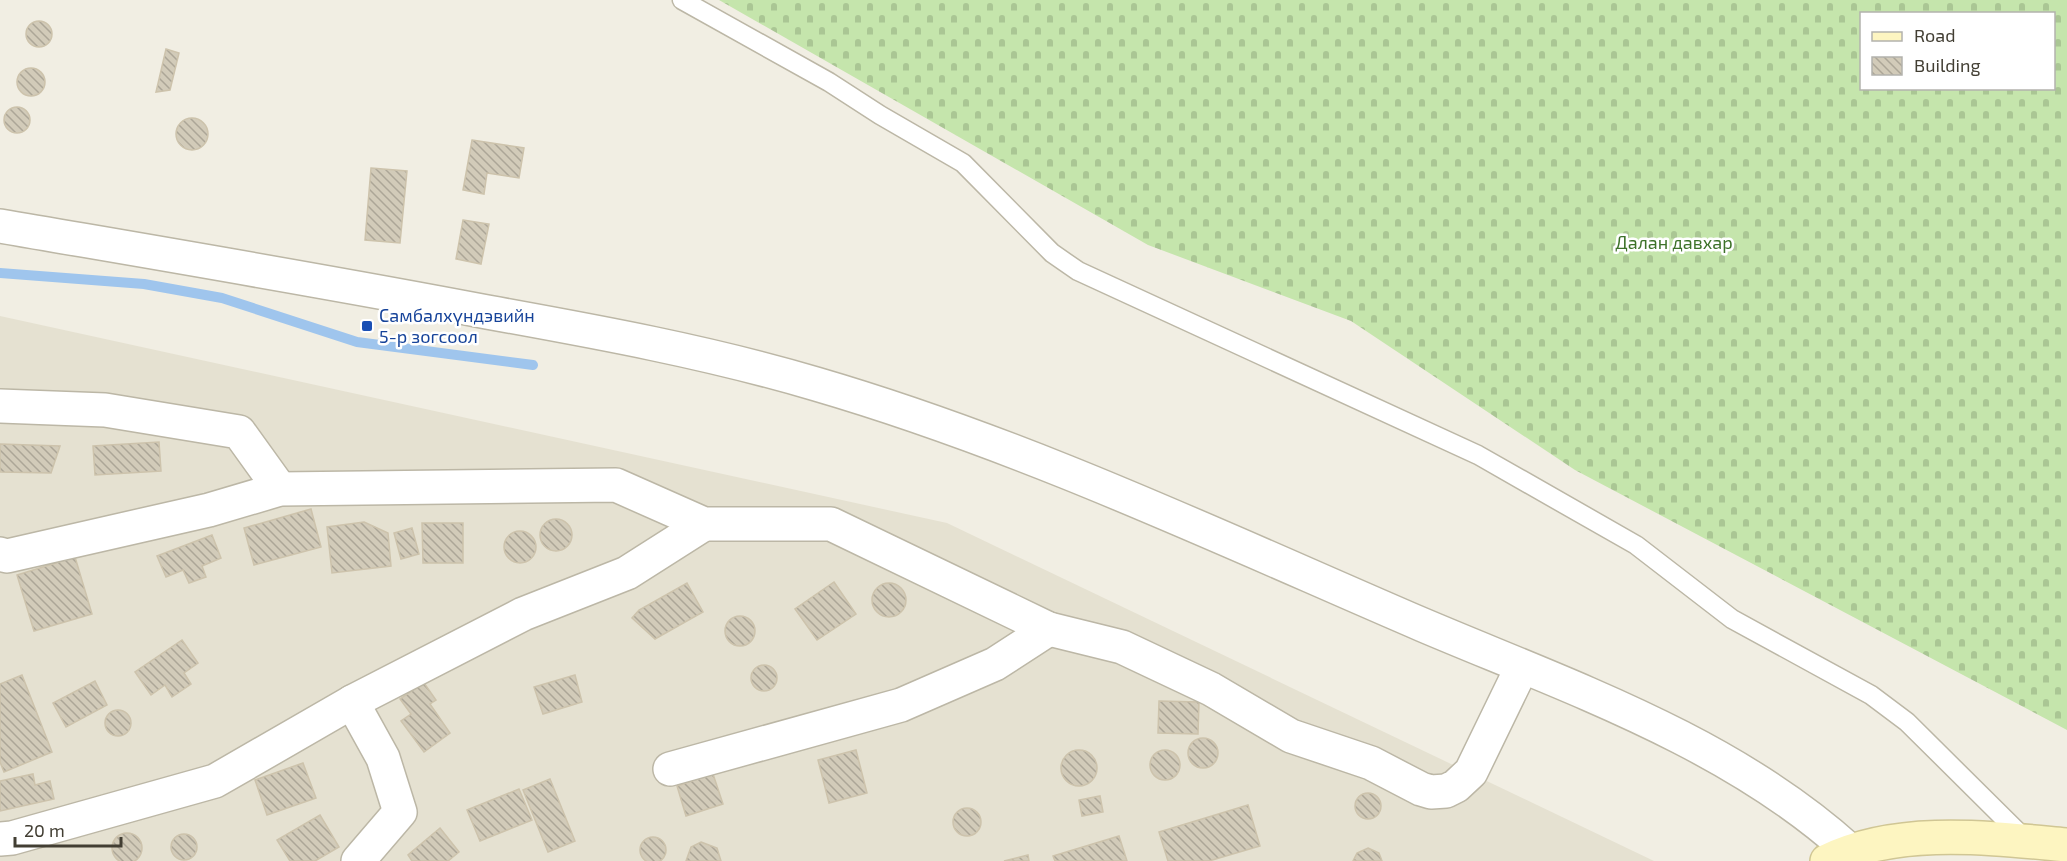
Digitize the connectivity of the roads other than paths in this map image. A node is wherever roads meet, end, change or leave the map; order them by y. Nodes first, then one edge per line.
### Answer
1 (682, 0) edge
2 (0, 226) edge
3 (0, 406) edge
4 (280, 489) junction
5 (704, 524) junction
6 (0, 554) edge
7 (1048, 629) junction
8 (1522, 667) junction
9 (352, 702) junction
10 (670, 770) dead end
11 (0, 839) edge
12 (2028, 841) junction
13 (2067, 845) edge
14 (1838, 855) edge
15 (358, 861) edge

1 - 12 lane
2 - 8 street
3 - 4 street
4 - 5 street
4 - 6 street
5 - 7 street
5 - 9 street
7 - 8 street
7 - 10 street
8 - 14 street
9 - 11 street
9 - 15 street
12 - 13 street
12 - 14 street

